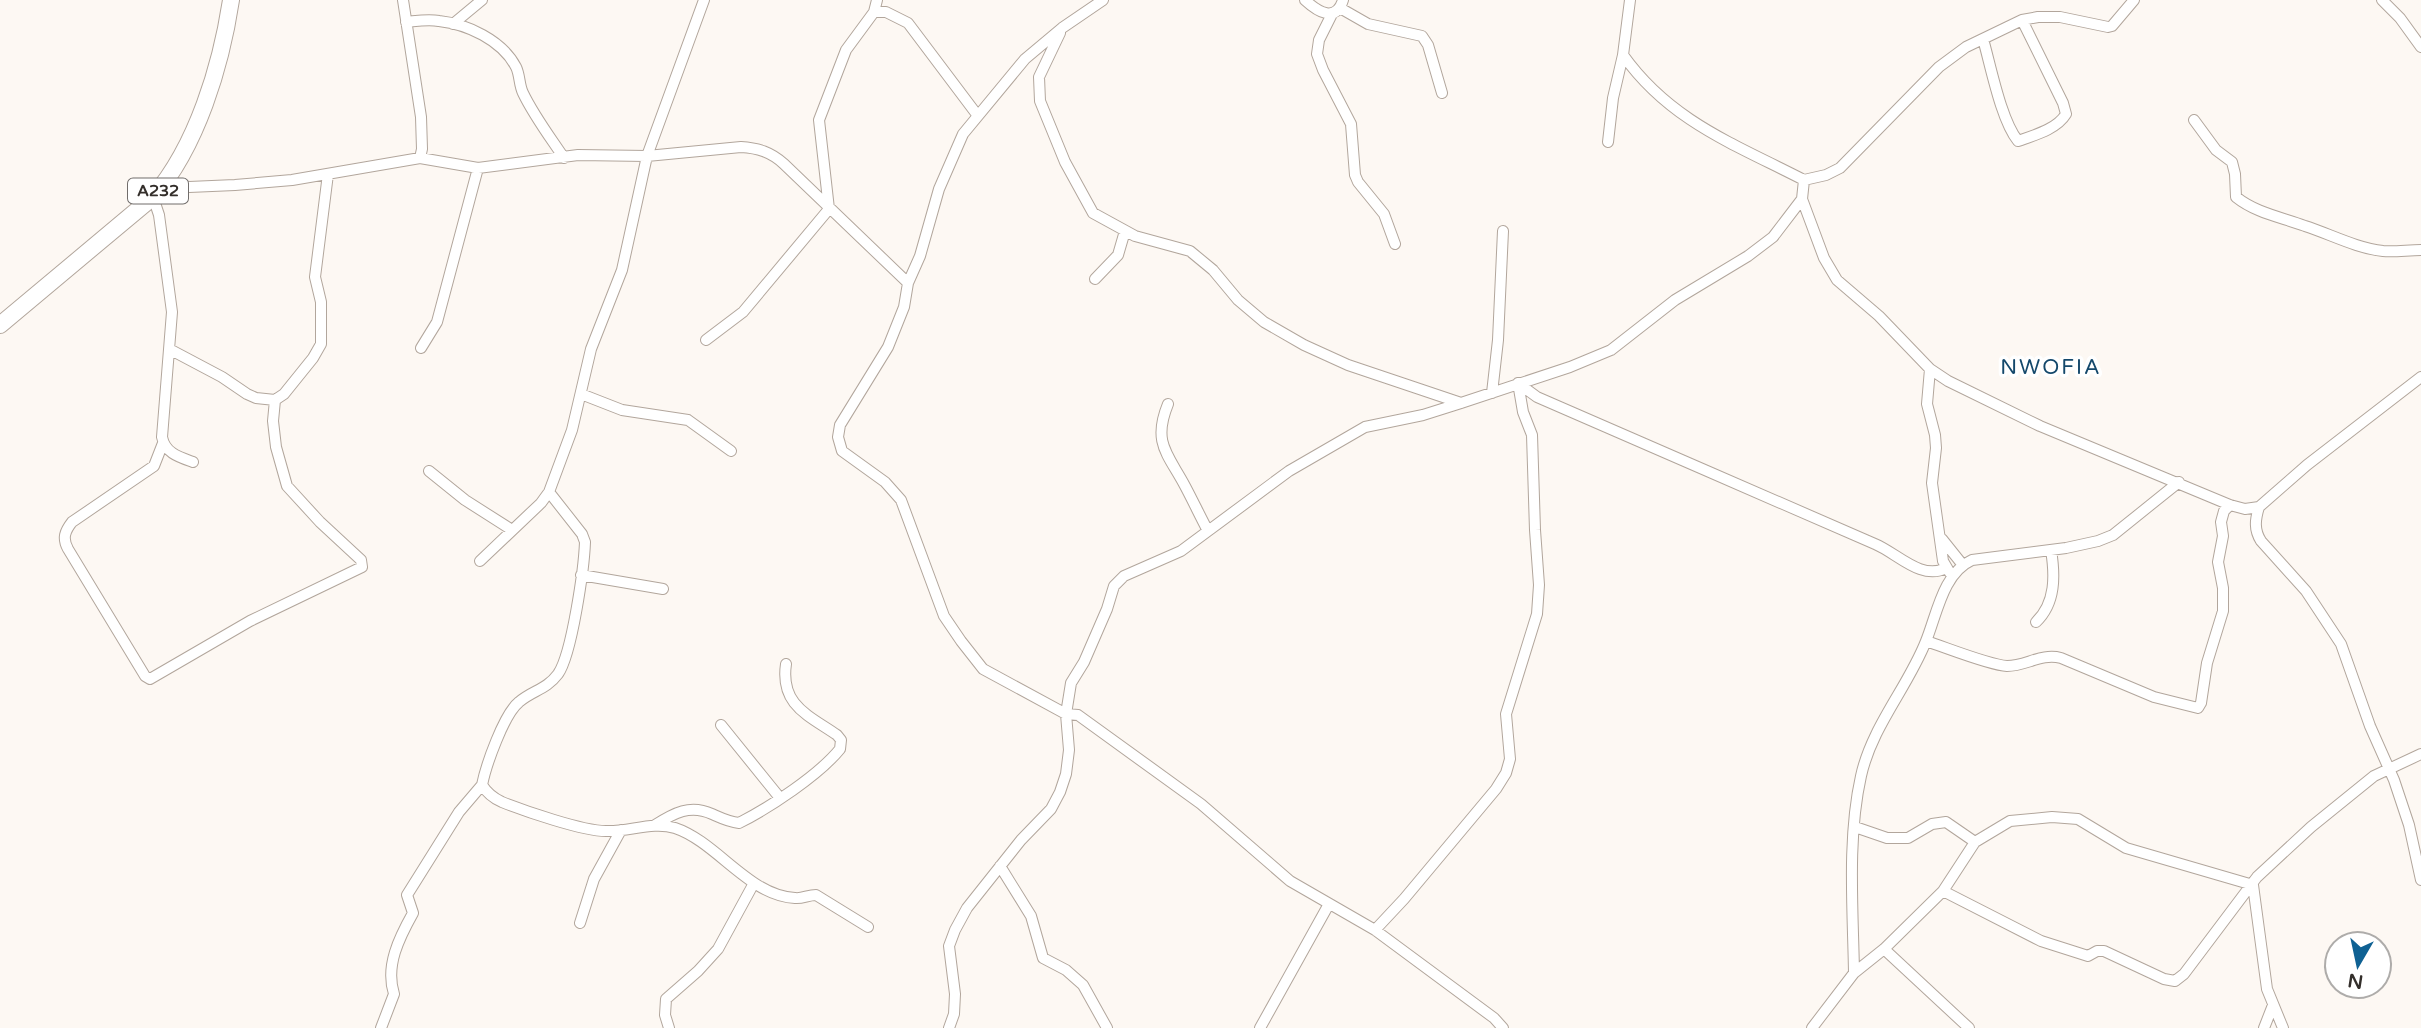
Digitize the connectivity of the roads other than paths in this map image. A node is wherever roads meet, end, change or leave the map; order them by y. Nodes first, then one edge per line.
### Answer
1 (231, 0) edge
2 (403, 0) edge
3 (482, 0) edge
4 (704, 0) edge
5 (877, 0) edge
6 (1103, 0) edge
7 (1305, 0) edge
8 (1630, 0) edge
9 (2134, 0) edge
10 (2382, 0) edge
11 (1338, 7) edge
12 (874, 12) junction
13 (2022, 20) junction
14 (406, 22) junction
15 (453, 24) junction
16 (1062, 28) junction
17 (1983, 39) junction
18 (2421, 47) edge
19 (1623, 55) junction
20 (1442, 93) dead end
21 (978, 116) junction
22 (2194, 120) dead end
23 (1608, 142) dead end
24 (647, 156) junction
25 (420, 158) junction
26 (564, 158) junction
27 (478, 168) junction
28 (328, 174) junction
29 (1804, 180) junction
30 (165, 183) junction
31 (153, 197) junction
32 (1802, 199) junction
33 (829, 209) junction
34 (1125, 231) junction
35 (1503, 231) dead end
36 (1395, 244) dead end
37 (2421, 250) edge
38 (1095, 279) dead end
39 (908, 283) junction
40 (0, 325) edge
41 (706, 340) dead end
42 (421, 348) dead end
43 (171, 350) junction
44 (1930, 369) junction
45 (2421, 377) edge
46 (1518, 383) junction
47 (1492, 393) junction
48 (581, 394) junction
49 (275, 400) junction
50 (1461, 403) junction
51 (1168, 404) dead end
52 (163, 443) junction
53 (731, 452) dead end
54 (193, 461) dead end
55 (429, 471) dead end
56 (2179, 482) junction
57 (549, 492) junction
58 (2230, 505) junction
59 (2259, 507) junction
60 (512, 530) junction
61 (1208, 531) junction
62 (1942, 539) junction
63 (2051, 550) junction
64 (480, 561) dead end
65 (1962, 564) junction
66 (1950, 572) junction
67 (581, 575) junction
68 (663, 589) dead end
69 (2036, 622) dead end
70 (1926, 642) junction
71 (786, 664) dead end
72 (1066, 714) junction
73 (721, 725) dead end
74 (2421, 754) edge
75 (2387, 768) junction
76 (482, 785) junction
77 (780, 798) junction
78 (655, 825) junction
79 (1855, 827) junction
80 (621, 830) junction
81 (1975, 842) junction
82 (1000, 866) junction
83 (2421, 880) edge
84 (754, 883) junction
85 (2253, 885) junction
86 (1943, 891) junction
87 (1329, 904) junction
88 (580, 923) dead end
89 (868, 927) dead end
90 (1375, 930) junction
91 (1884, 949) junction
92 (1854, 973) junction
93 (2273, 1005) junction
94 (381, 1028) edge
95 (669, 1028) edge
96 (949, 1028) edge
97 (1107, 1028) edge
98 (1260, 1028) edge
99 (1503, 1028) edge
100 (1812, 1028) edge
101 (1969, 1028) edge
102 (2264, 1028) edge
103 (2283, 1028) edge

1 - 30 main road, A232
2 - 14 street
3 - 15 street
4 - 24 street
5 - 12 street
6 - 16 street
7 - 11 street
8 - 19 street
9 - 13 street
10 - 18 street
11 - 20 street
11 - 36 street
12 - 21 street
12 - 33 street
13 - 17 street
13 - 17 street
14 - 15 street
14 - 25 street
15 - 26 street
16 - 21 street
16 - 34 street
17 - 29 street
19 - 23 street
19 - 29 street
21 - 39 street
22 - 37 street
24 - 26 street
24 - 33 street
24 - 48 street
25 - 27 street
25 - 28 street
26 - 27 street
27 - 42 street
28 - 30 street
28 - 49 street
29 - 32 street
30 - 31 main road, A232
31 - 40 main road, A232
31 - 43 street
32 - 44 street
32 - 46 street
33 - 39 street
33 - 41 street
34 - 38 street
34 - 50 street
35 - 47 street
39 - 72 street
43 - 49 street
43 - 52 street
44 - 56 street
44 - 62 street
45 - 59 street
46 - 47 street
46 - 66 street
46 - 90 street
47 - 50 street
48 - 53 street
48 - 57 street
49 - 52 street
50 - 61 street
51 - 61 street
52 - 54 street
55 - 60 street
56 - 58 street
56 - 63 street
57 - 60 street
57 - 67 street
58 - 59 street
58 - 70 street
59 - 75 street
60 - 64 street
61 - 72 street
62 - 65 street
62 - 66 street
63 - 65 street
63 - 69 street
65 - 66 street
66 - 70 street
67 - 68 street
67 - 76 street
70 - 79 street
71 - 77 street
72 - 82 street
72 - 87 street
73 - 77 street
74 - 75 street
75 - 83 street
75 - 85 street
76 - 80 street
76 - 94 street
77 - 78 street
78 - 80 street
78 - 84 street
79 - 81 street
79 - 92 street
80 - 88 street
81 - 85 street
81 - 86 street
82 - 96 street
82 - 97 street
84 - 89 street
84 - 95 street
85 - 86 street
85 - 93 street
86 - 91 street
87 - 90 street
87 - 98 street
90 - 99 street
91 - 92 street
91 - 101 street
92 - 100 street
93 - 102 street
93 - 103 street

